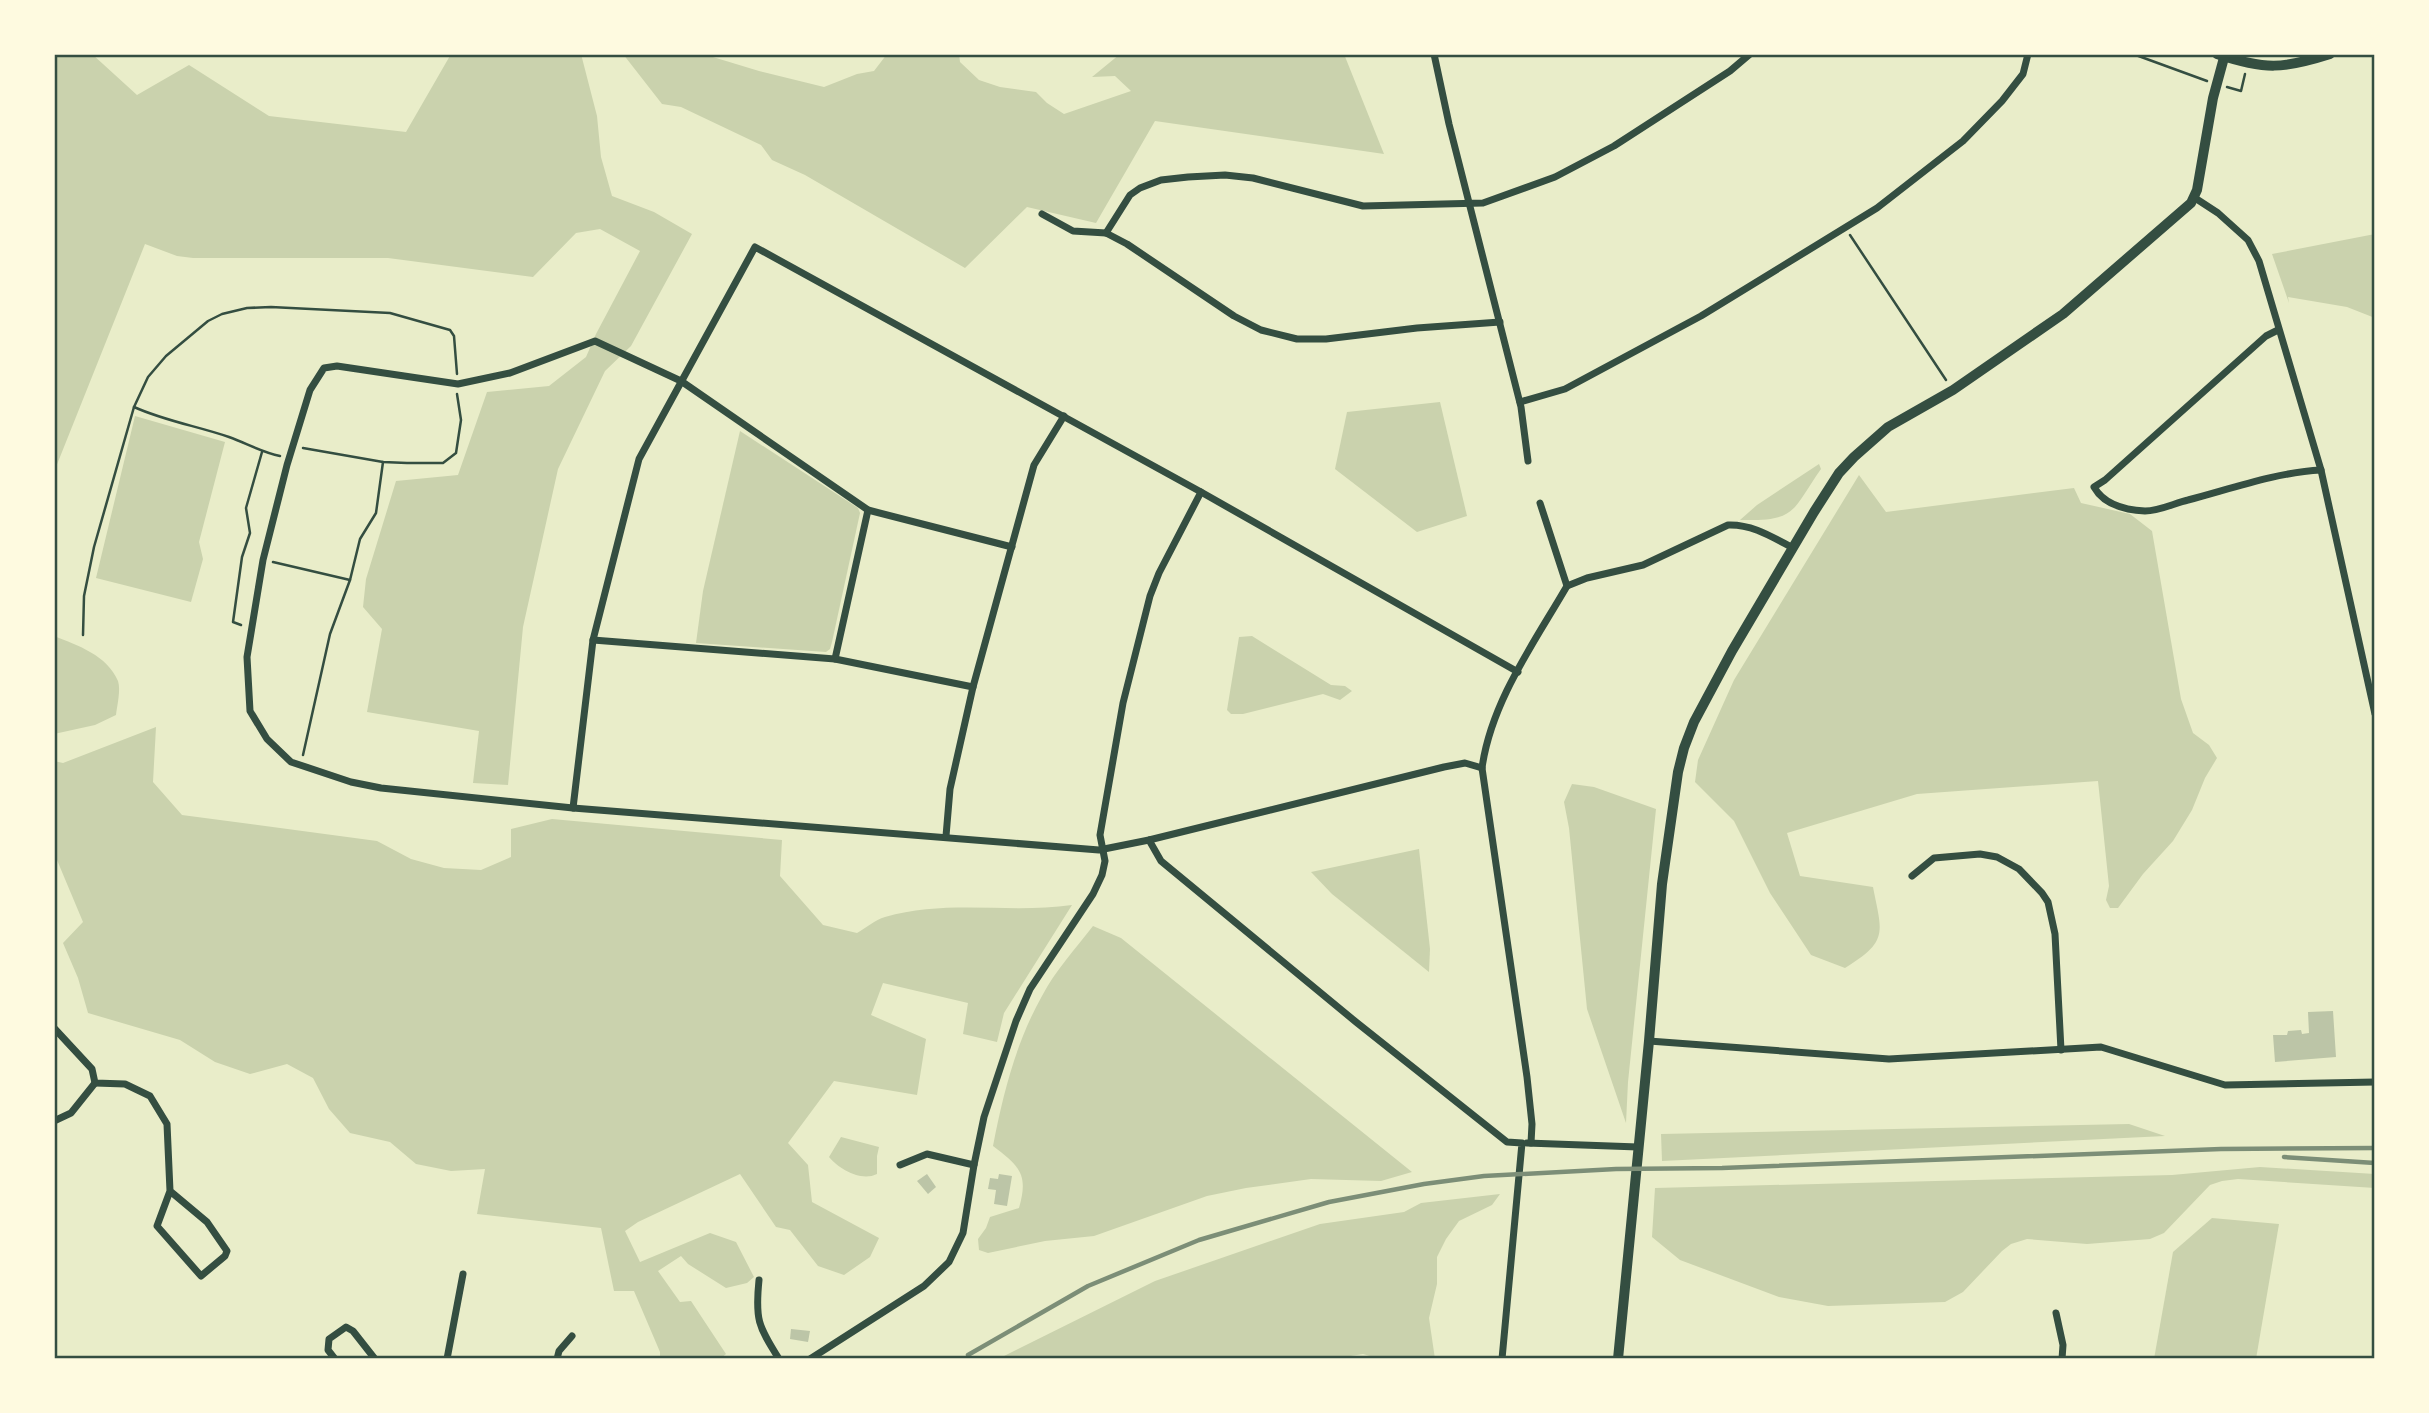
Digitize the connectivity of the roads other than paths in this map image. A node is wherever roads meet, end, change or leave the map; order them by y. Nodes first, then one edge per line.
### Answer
1 (1434, 54) edge
2 (1750, 54) edge
3 (2028, 54) edge
4 (2330, 54) edge
5 (2222, 55) edge
6 (2195, 198) junction
7 (1469, 204) junction
8 (1042, 214) dead end
9 (1106, 233) junction
10 (1500, 322) junction
11 (2278, 330) junction
12 (681, 381) junction
13 (1520, 402) junction
14 (1064, 416) junction
15 (1528, 461) dead end
16 (2321, 470) junction
17 (1202, 492) junction
18 (1540, 503) dead end
19 (868, 510) junction
20 (1012, 547) junction
21 (1793, 548) junction
22 (1567, 586) junction
23 (593, 640) junction
24 (835, 659) junction
25 (1518, 672) junction
26 (2370, 677) edge
27 (973, 687) junction
28 (2375, 714) edge
29 (1482, 768) junction
30 (573, 808) junction
31 (946, 836) junction
32 (1149, 840) junction
33 (1103, 849) junction
34 (1912, 876) dead end
35 (54, 1028) edge
36 (1649, 1041) junction
37 (2061, 1050) junction
38 (2375, 1082) edge
39 (95, 1083) junction
40 (54, 1121) edge
41 (1522, 1143) junction
42 (1531, 1143) junction
43 (1638, 1147) junction
44 (900, 1165) dead end
45 (974, 1165) junction
46 (170, 1191) junction
47 (463, 1274) dead end
48 (759, 1280) dead end
49 (2056, 1314) dead end
50 (572, 1336) dead end
51 (335, 1359) edge
52 (375, 1359) edge
53 (447, 1359) edge
54 (557, 1359) edge
55 (779, 1359) edge
56 (810, 1359) edge
57 (1502, 1359) edge
58 (1618, 1359) edge
59 (2062, 1359) edge

1 - 7 street
2 - 7 street
3 - 13 street
4 - 5 street
5 - 6 street
6 - 11 street
6 - 21 street
7 - 9 street
7 - 10 street
8 - 9 street
9 - 10 street
10 - 13 street
11 - 16 street
11 - 16 street
12 - 14 street
12 - 19 street
12 - 23 street
12 - 30 street
13 - 15 street
14 - 17 street
14 - 20 street
16 - 26 street
17 - 25 street
17 - 33 street
18 - 22 street
19 - 20 street
19 - 24 street
20 - 27 street
21 - 22 street
21 - 36 street
22 - 25 street
23 - 24 street
23 - 30 street
24 - 27 street
25 - 29 street
26 - 28 street
27 - 31 street
29 - 32 street
29 - 42 street
30 - 31 street
31 - 33 street
32 - 33 street
32 - 41 street
33 - 45 street
34 - 37 street
35 - 39 street
36 - 37 street
36 - 43 street
37 - 38 street
39 - 40 street
39 - 46 street
41 - 42 street
41 - 57 street
42 - 43 street
43 - 58 street
44 - 45 street
45 - 56 street
46 - 46 street
47 - 53 street
48 - 55 street
49 - 59 street
50 - 54 street
51 - 52 street

